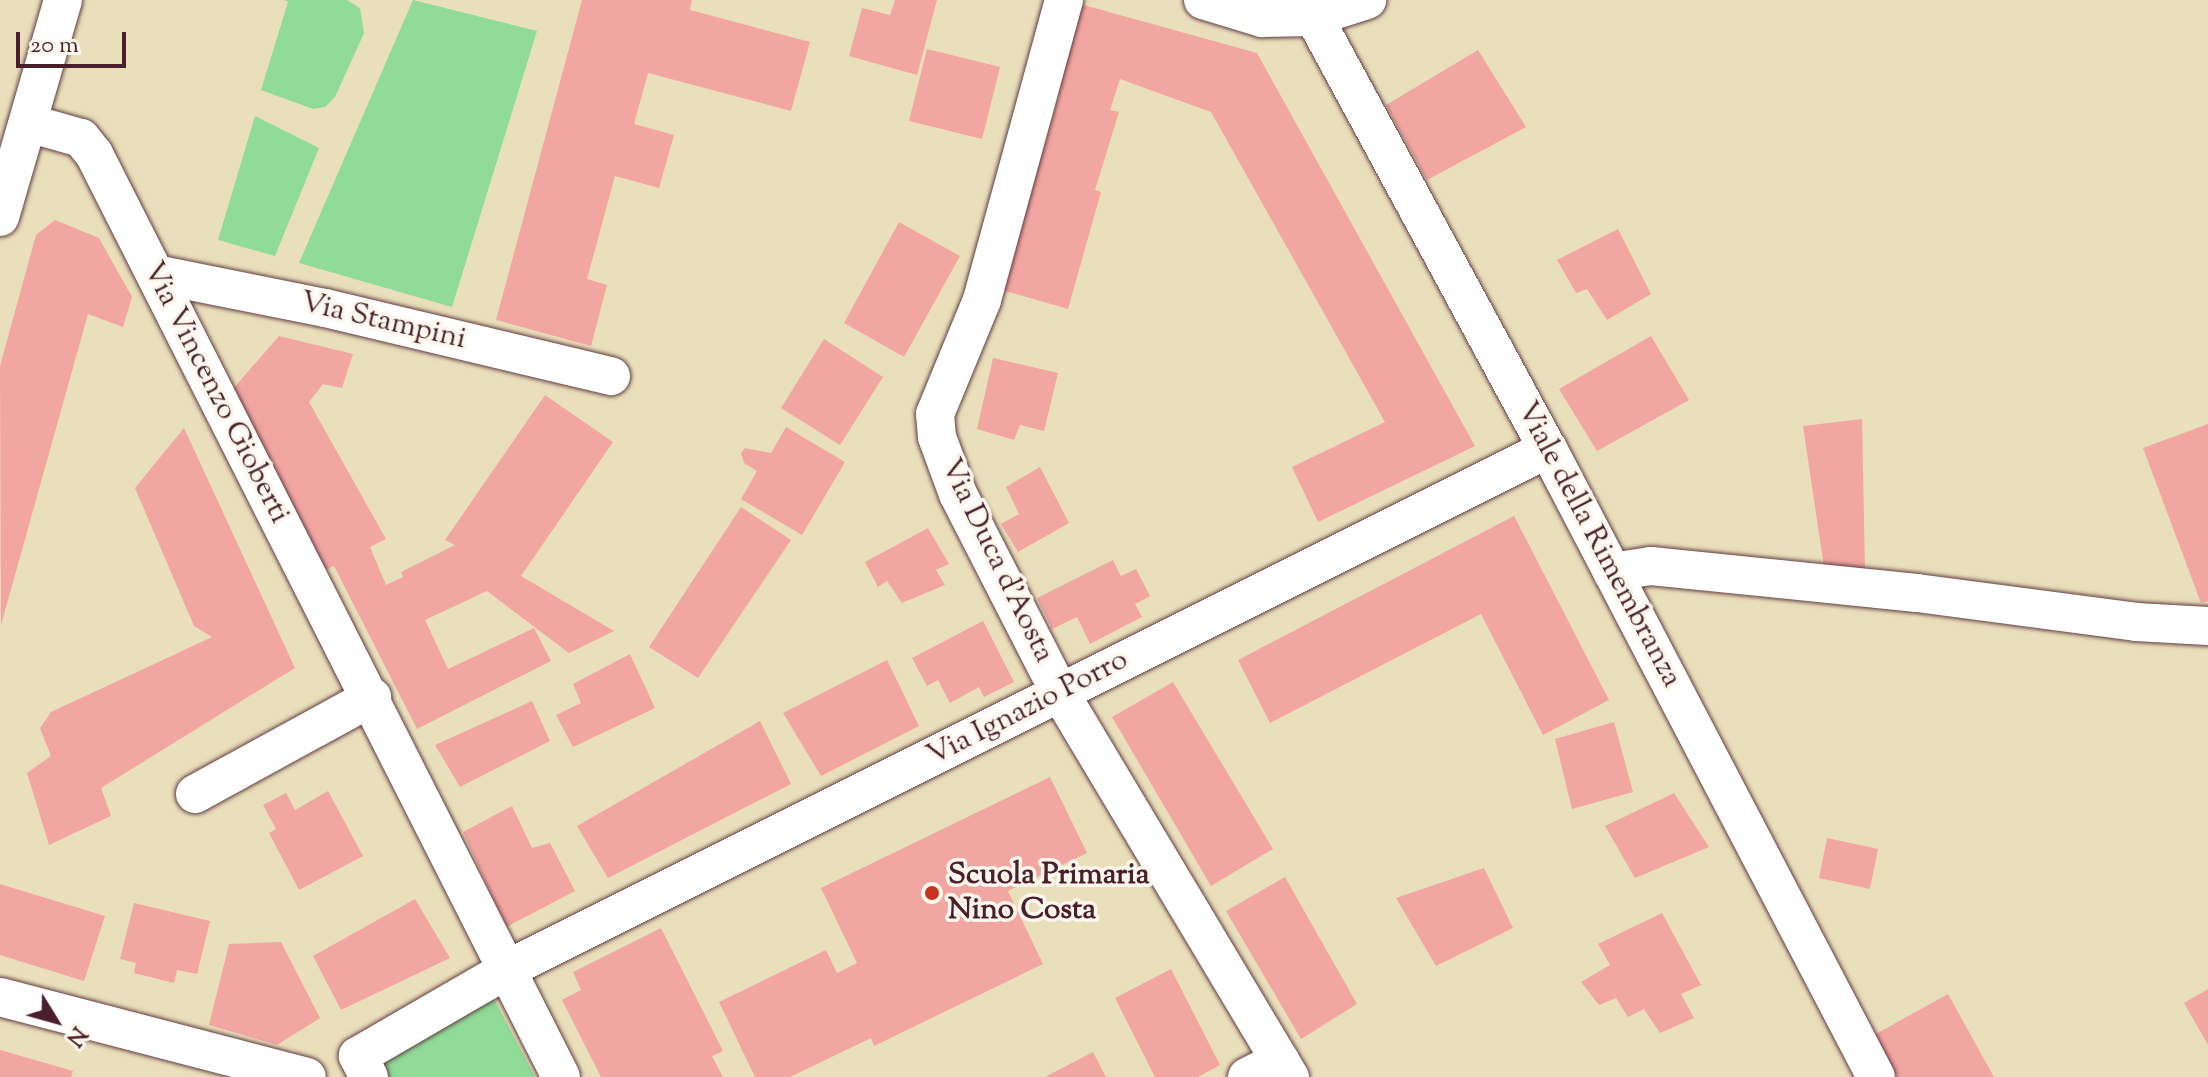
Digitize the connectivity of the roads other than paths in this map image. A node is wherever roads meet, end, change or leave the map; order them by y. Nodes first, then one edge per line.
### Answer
1 (63, 0) edge
2 (1064, 0) edge
3 (1203, 0) edge
4 (1367, 0) edge
5 (1314, 17) junction
6 (28, 123) junction
7 (0, 217) edge
8 (155, 274) junction
9 (611, 376) dead end
10 (1548, 449) junction
11 (1612, 572) junction
12 (2208, 626) edge
13 (1060, 693) junction
14 (372, 697) junction
15 (195, 794) dead end
16 (508, 969) junction
17 (0, 997) edge
18 (363, 1066) edge
19 (1272, 1071) edge
20 (307, 1077) edge
21 (314, 1077) edge
22 (561, 1077) edge
23 (1876, 1077) edge

1 - 6 street
2 - 13 street, Via Duca d'Aosta
3 - 5 street
4 - 5 street
5 - 10 street, Viale della Rimembranza
6 - 7 street
6 - 8 street, Via Vincenzo Gioberti
8 - 9 street, Via Stampini
8 - 14 street, Via Vincenzo Gioberti
10 - 11 street, Viale della Rimembranza
10 - 13 street, Via Ignazio Porro
11 - 12 street
11 - 23 street, Viale della Rimembranza
13 - 16 street, Via Ignazio Porro
13 - 19 street, Via Duca d'Aosta
14 - 15 street
14 - 16 street, Via Vincenzo Gioberti
16 - 18 street, Via Ignazio Porro
16 - 22 street, Via Vincenzo Gioberti
17 - 20 street
18 - 21 street, Via Ignazio Porro

